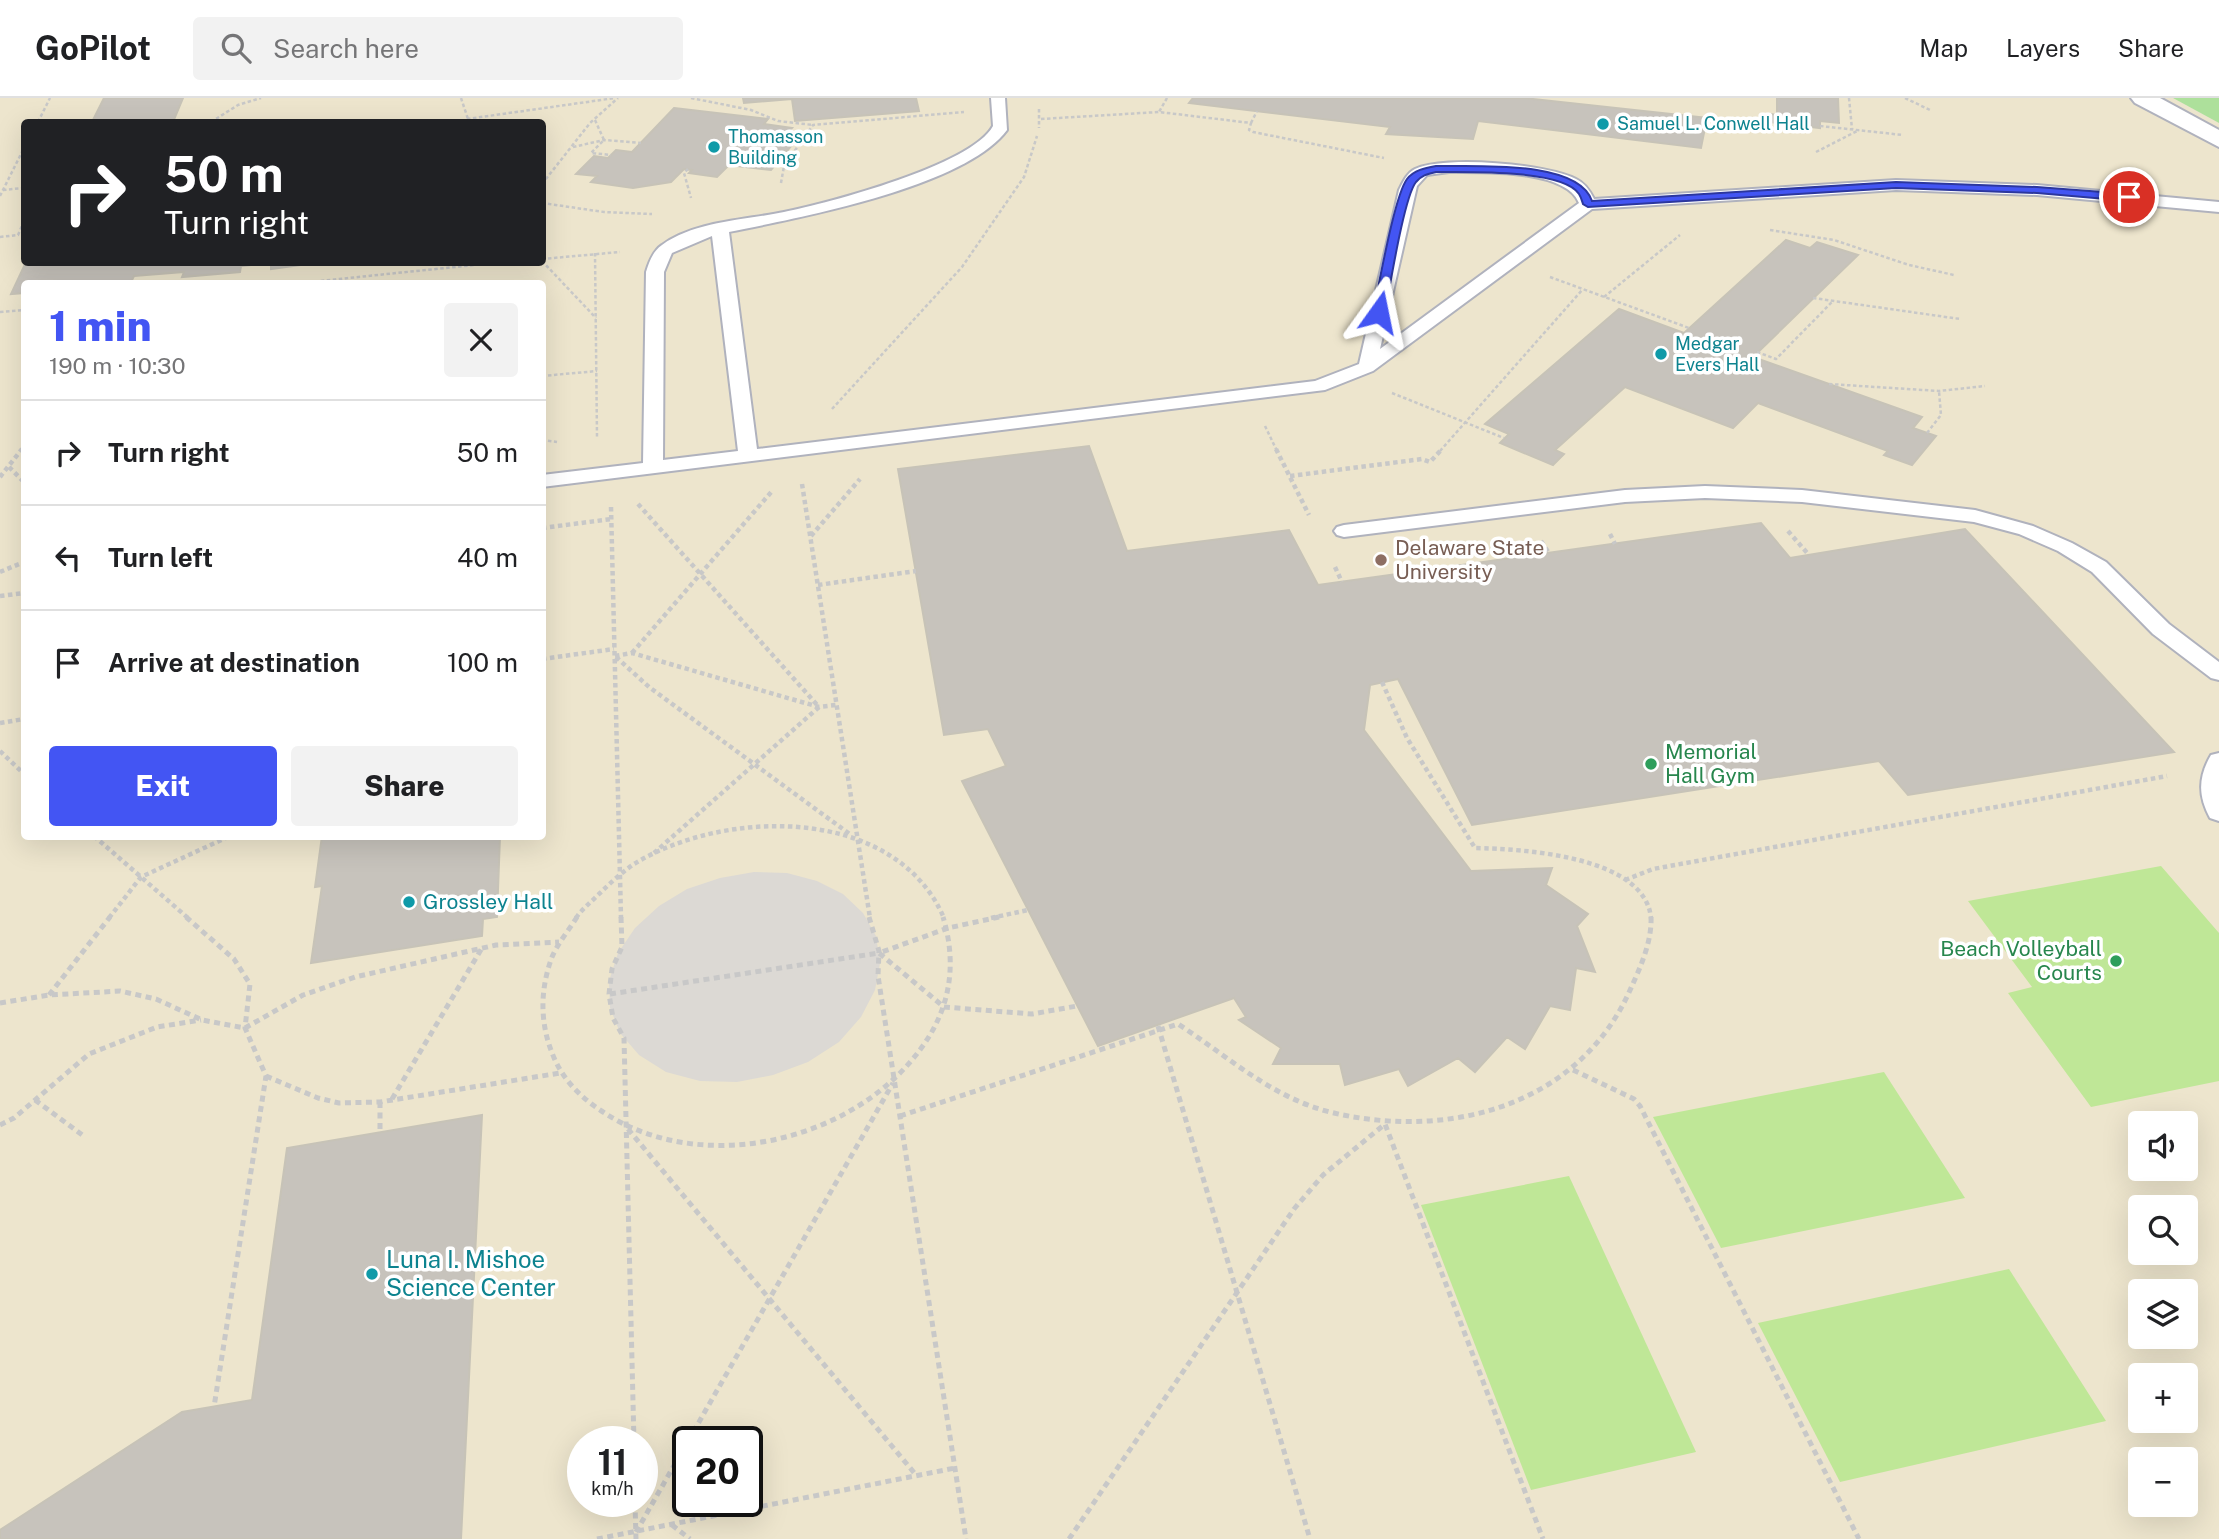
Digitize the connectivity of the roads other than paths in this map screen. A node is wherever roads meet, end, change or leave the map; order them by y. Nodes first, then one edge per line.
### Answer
1 (2143, 98) edge
2 (999, 109) edge
3 (2219, 140) edge
4 (1588, 204) junction
5 (2219, 207) edge
6 (720, 230) junction
7 (1367, 367) junction
8 (748, 456) junction
9 (653, 466) junction
10 (546, 480) edge
11 (1344, 531) dead end
12 (2219, 673) edge
13 (2219, 761) edge
14 (2219, 811) edge

1 - 3 street
2 - 6 lane
4 - 5 lane
4 - 7 lane
4 - 7 lane
6 - 8 lane
6 - 9 lane
7 - 8 lane
8 - 9 lane
9 - 10 lane
11 - 12 lane
13 - 14 lane

